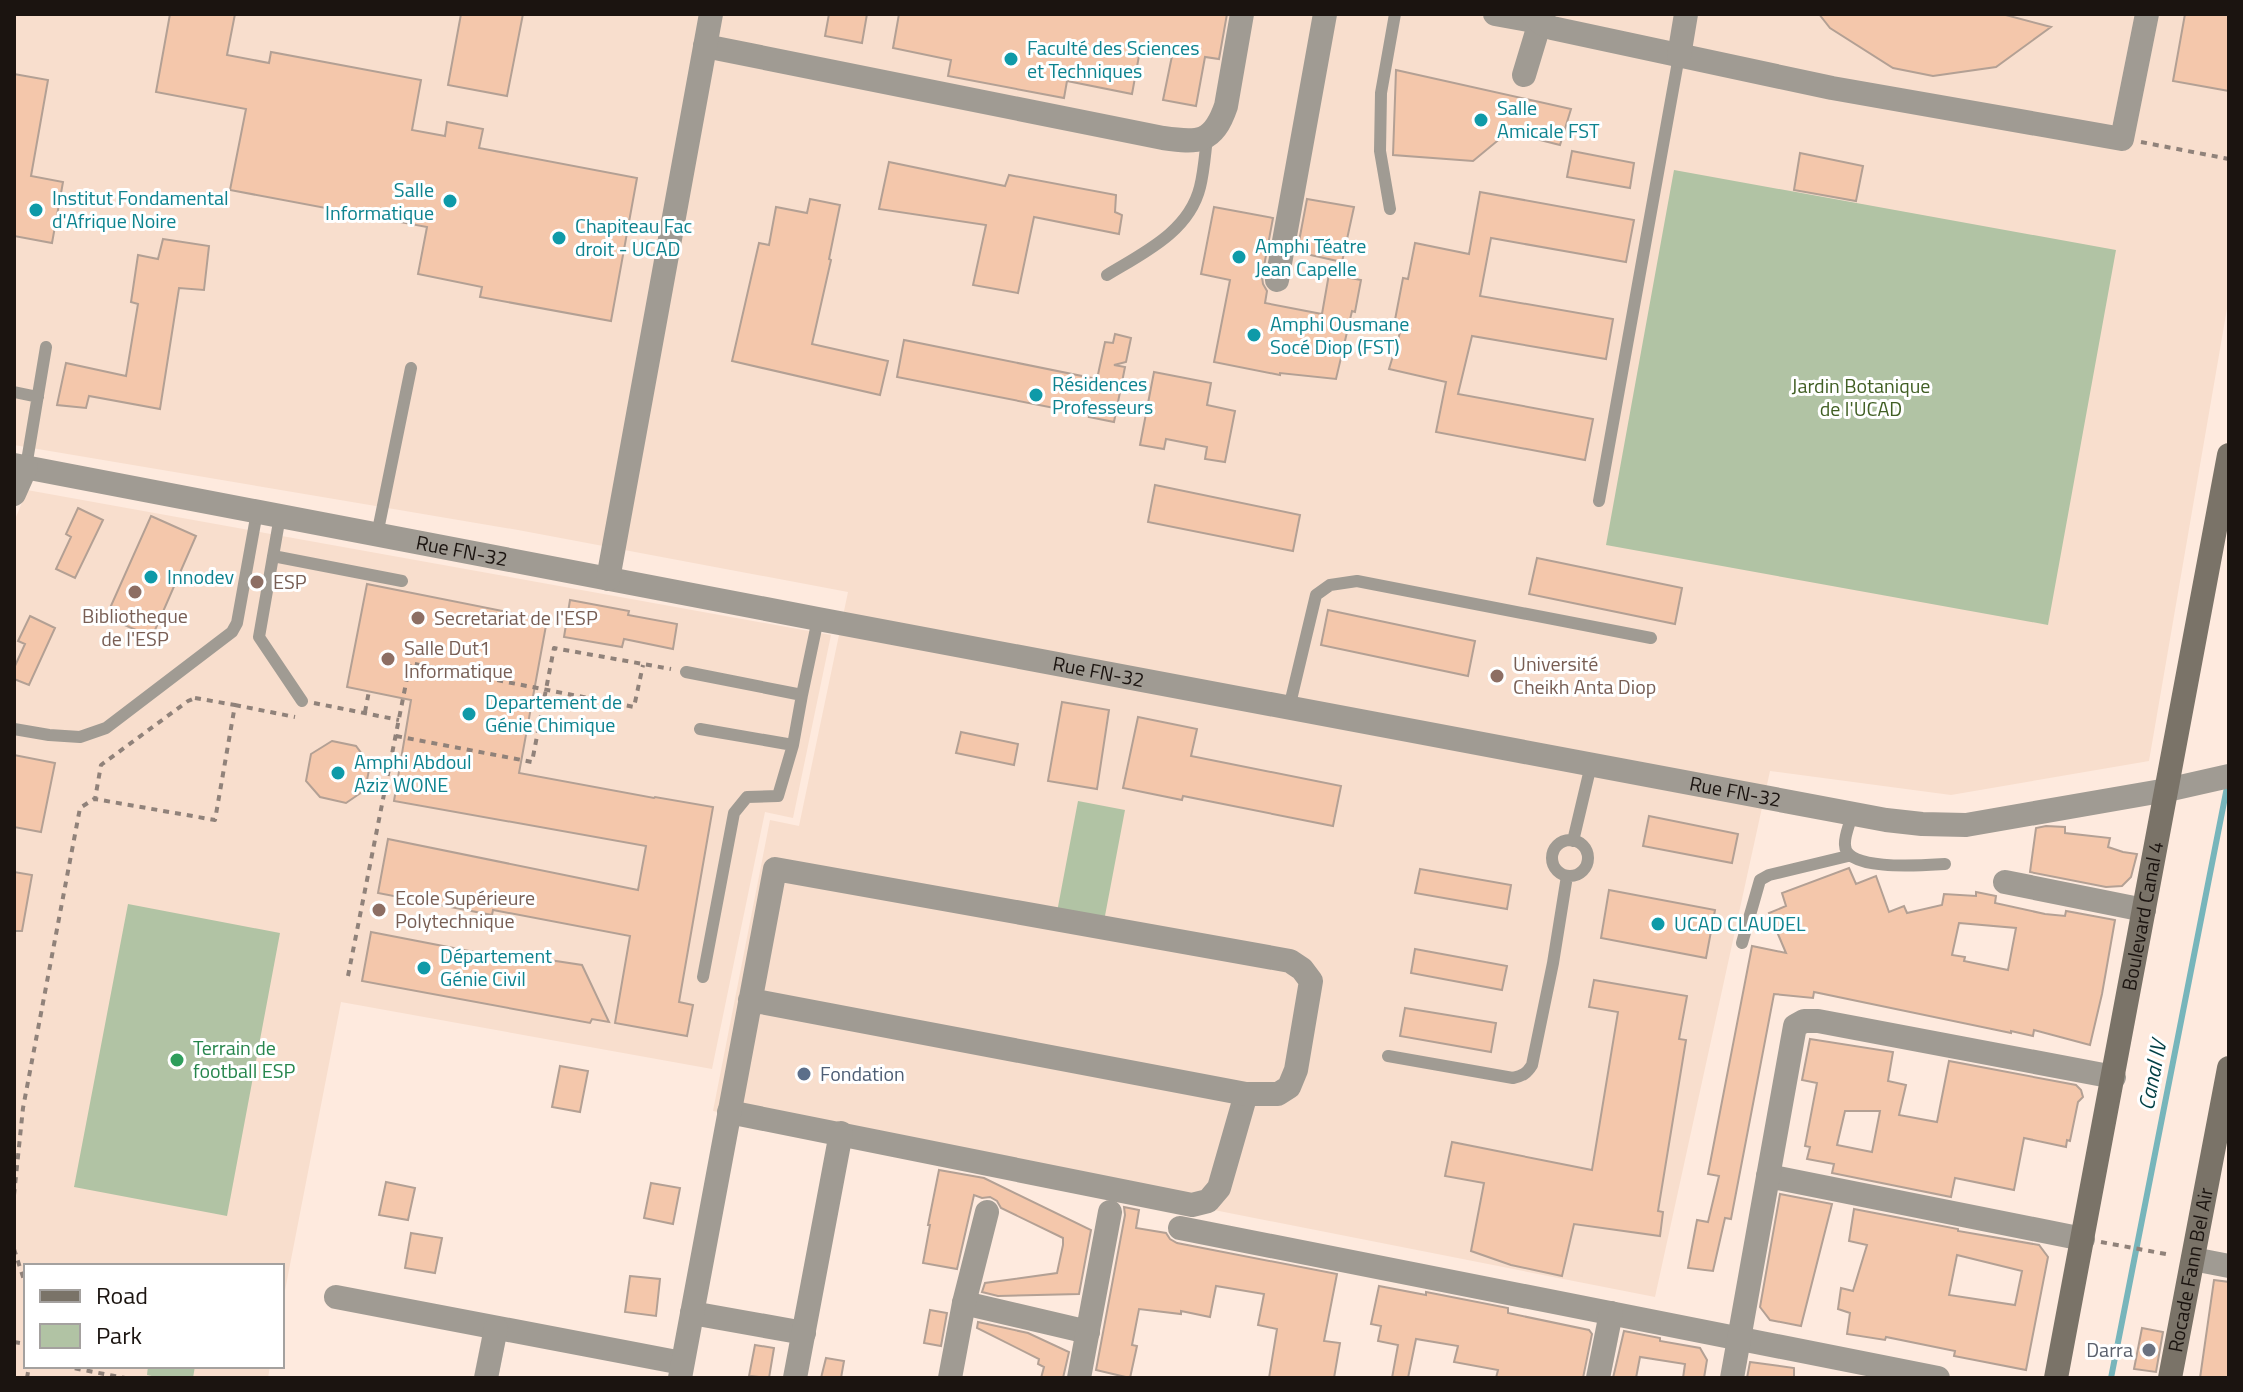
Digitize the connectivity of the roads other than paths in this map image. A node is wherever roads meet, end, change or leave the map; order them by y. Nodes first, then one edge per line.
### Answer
1 (711, 14) edge
2 (1242, 14) edge
3 (1325, 14) edge
4 (1395, 14) edge
5 (1495, 14) edge
6 (1686, 14) edge
7 (2147, 14) edge
8 (1536, 18) edge
9 (705, 46) junction
10 (1679, 56) junction
11 (1524, 75) dead end
12 (1207, 138) junction
13 (1390, 209) dead end
14 (1107, 275) dead end
15 (1277, 280) dead end
16 (46, 347) dead end
17 (411, 368) dead end
18 (14, 392) edge
19 (38, 397) junction
20 (2229, 455) edge
21 (20, 466) edge
22 (14, 494) edge
23 (1599, 501) dead end
24 (269, 514) junction
25 (377, 535) junction
26 (273, 556) junction
27 (608, 579) junction
28 (402, 581) dead end
29 (818, 619) junction
30 (1651, 638) dead end
31 (686, 672) road end
32 (802, 695) junction
33 (302, 701) dead end
34 (1289, 708) junction
35 (14, 729) edge
36 (700, 729) dead end
37 (793, 745) junction
38 (1591, 765) junction
39 (2229, 776) edge
40 (2175, 788) junction
41 (1852, 814) junction
42 (1573, 841) junction
43 (1848, 856) junction
44 (1945, 864) dead end
45 (1567, 876) junction
46 (2005, 882) dead end
47 (2144, 910) junction
48 (1742, 943) dead end
49 (703, 977) dead end
50 (750, 1000) junction
51 (1388, 1056) dead end
52 (2229, 1068) edge
53 (2114, 1077) junction
54 (1246, 1094) junction
55 (2227, 1094) edge
56 (729, 1112) junction
57 (841, 1133) junction
58 (1768, 1176) junction
59 (987, 1212) dead end
60 (1110, 1212) dead end
61 (1180, 1228) dead end
62 (2083, 1239) junction
63 (2193, 1259) junction
64 (2229, 1266) edge
65 (336, 1297) dead end
66 (964, 1303) junction
67 (692, 1313) junction
68 (1611, 1313) junction
69 (496, 1328) junction
70 (1088, 1332) junction
71 (804, 1333) junction
72 (1739, 1338) junction
73 (681, 1371) edge
74 (486, 1378) edge
75 (795, 1378) edge
76 (950, 1378) edge
77 (1079, 1378) edge
78 (1598, 1378) edge
79 (1732, 1378) edge
80 (1938, 1378) edge
81 (2056, 1378) edge
82 (2170, 1378) edge

1 - 9 street
2 - 12 street
3 - 15 street
4 - 13 lane
5 - 8 street
6 - 10 street
7 - 10 street
8 - 10 street
8 - 11 street
9 - 12 street
9 - 27 street
10 - 23 lane
12 - 14 lane
16 - 19 lane
17 - 25 lane
18 - 19 lane
19 - 21 lane
20 - 40 main road, Boulevard Canal 4
21 - 22 street
21 - 24 street, Rue FN-32
24 - 25 street, Rue FN-32
24 - 26 lane
24 - 35 lane
25 - 27 street, Rue FN-32
26 - 28 lane
26 - 33 lane
27 - 29 street, Rue FN-32
29 - 32 lane
29 - 34 street, Rue FN-32
30 - 34 lane
31 - 32 lane
32 - 37 lane
34 - 38 street, Rue FN-32
36 - 37 lane
37 - 49 lane
38 - 41 street, Rue FN-32
38 - 42 lane
39 - 40 street, Rue FN-32
40 - 41 street, Rue FN-32
40 - 47 main road, Boulevard Canal 4
41 - 43 lane
42 - 45 lane
42 - 45 lane
43 - 44 lane
43 - 48 lane
45 - 51 lane
46 - 47 street
47 - 53 main road, Boulevard Canal 4
50 - 54 street
50 - 54 street
50 - 56 street
52 - 55 main road, Rocade Fann Bel Air
53 - 58 street
53 - 62 main road, Boulevard Canal 4
54 - 57 street
55 - 63 main road, Rocade Fann Bel Air
56 - 57 street
56 - 67 street
57 - 71 street
58 - 62 street
58 - 72 street
59 - 66 street
60 - 70 street
61 - 68 street
62 - 81 main road, Boulevard Canal 4
63 - 64 street
63 - 82 main road, Rocade Fann Bel Air
65 - 69 street
66 - 70 street
66 - 76 street
67 - 71 street
67 - 73 street
68 - 72 street
68 - 78 street
69 - 73 street
69 - 74 street
70 - 77 street
71 - 75 street
72 - 79 street
72 - 80 street

